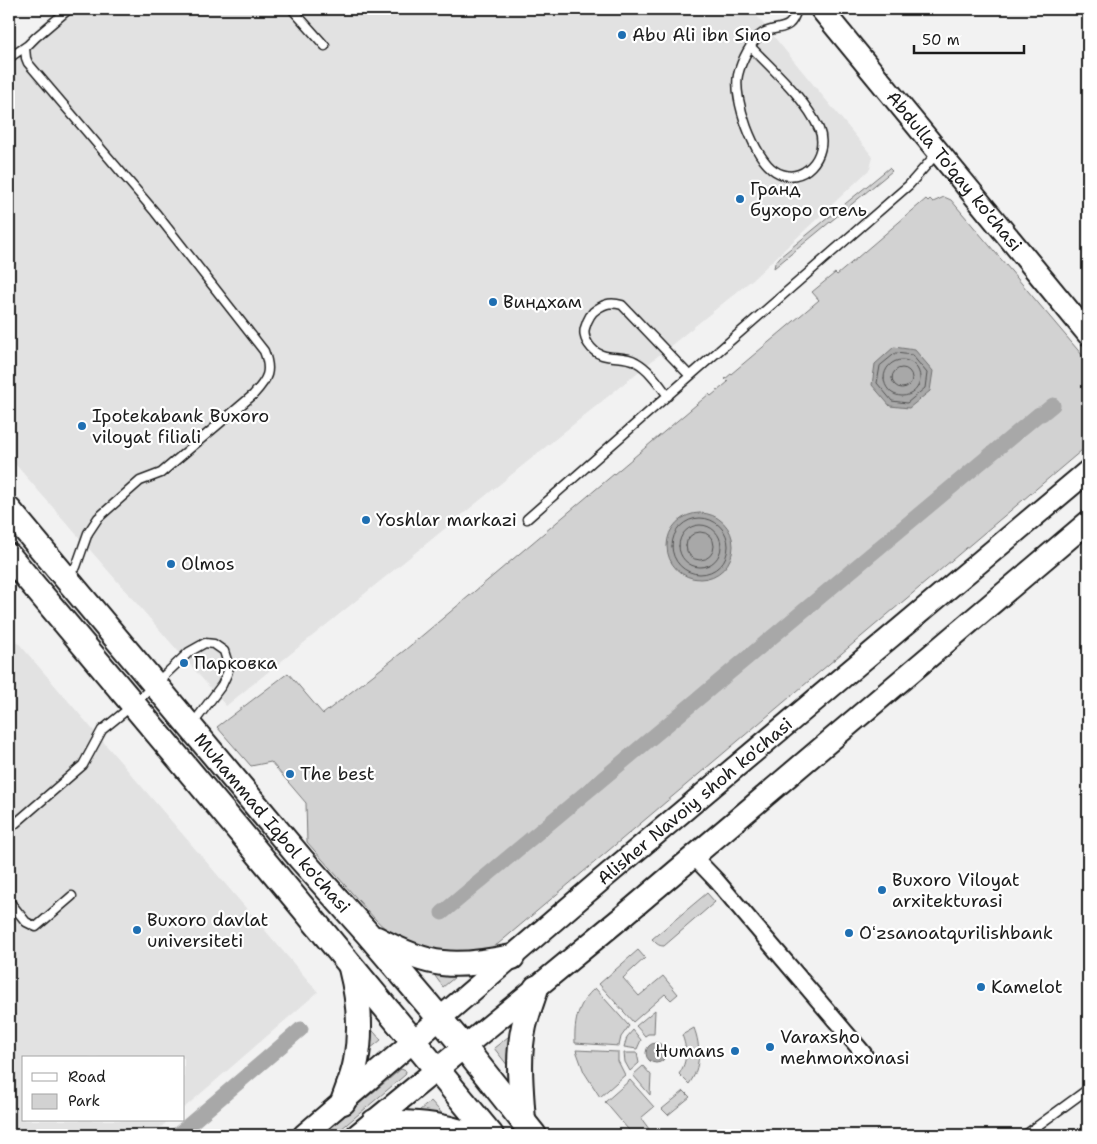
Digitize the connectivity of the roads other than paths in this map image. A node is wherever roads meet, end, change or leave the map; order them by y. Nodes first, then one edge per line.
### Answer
1 (69, 9) edge
2 (292, 9) edge
3 (797, 9) edge
4 (820, 9) edge
5 (29, 44) junction
6 (325, 46) dead end
7 (751, 46) junction
8 (9, 58) edge
9 (938, 152) junction
10 (1088, 334) edge
11 (690, 376) junction
12 (668, 396) junction
13 (1088, 471) edge
14 (9, 510) edge
15 (527, 518) dead end
16 (1088, 522) edge
17 (9, 556) edge
18 (64, 577) junction
19 (155, 685) junction
20 (133, 705) junction
21 (190, 727) junction
22 (9, 829) edge
23 (693, 856) junction
24 (72, 896) dead end
25 (9, 901) edge
26 (368, 934) junction
27 (512, 957) junction
28 (350, 964) junction
29 (536, 988) junction
30 (440, 1019) junction
31 (413, 1041) junction
32 (464, 1047) junction
33 (864, 1054) dead end
34 (437, 1070) junction
35 (1088, 1089) edge
36 (343, 1102) junction
37 (529, 1128) edge
38 (365, 1129) edge
39 (304, 1135) edge
40 (468, 1135) edge
41 (491, 1135) edge
42 (1025, 1135) edge

1 - 5 lane
2 - 6 lane
3 - 7 lane
4 - 9 main road, Abdulla To'qay ko'chasi
5 - 8 lane
5 - 18 lane
7 - 7 lane
9 - 10 main road, Abdulla To'qay ko'chasi
9 - 11 lane
11 - 12 lane
11 - 12 lane
12 - 15 lane
13 - 27 main road, Alisher Navoiy shoh ko'chasi
14 - 18 main road, Muhammad Iqbol ko'chasi
16 - 23 main road
17 - 20 main road, Muhammad Iqbol ko'chasi
18 - 19 main road, Muhammad Iqbol ko'chasi
19 - 20 lane
19 - 21 main road, Muhammad Iqbol ko'chasi
19 - 21 lane
20 - 22 lane
20 - 28 main road, Muhammad Iqbol ko'chasi
21 - 26 main road, Muhammad Iqbol ko'chasi
23 - 29 main road
23 - 33 street
24 - 25 lane
26 - 27 main road
26 - 30 main road, Muhammad Iqbol ko'chasi
27 - 30 main road, Alisher Navoiy shoh ko'chasi
28 - 31 main road, Muhammad Iqbol ko'chasi
28 - 36 main road
29 - 32 main road
29 - 37 main road
30 - 31 main road, Alisher Navoiy shoh ko'chasi
30 - 32 main road, Muhammad Iqbol ko'chasi
31 - 34 main road, Muhammad Iqbol ko'chasi
31 - 36 main road, Alisher Navoiy shoh ko'chasi
32 - 34 main road
32 - 37 main road, Muhammad Iqbol ko'chasi
34 - 38 main road
34 - 41 main road, Muhammad Iqbol ko'chasi
35 - 42 lane
36 - 39 main road, Alisher Navoiy shoh ko'chasi
38 - 40 main road

